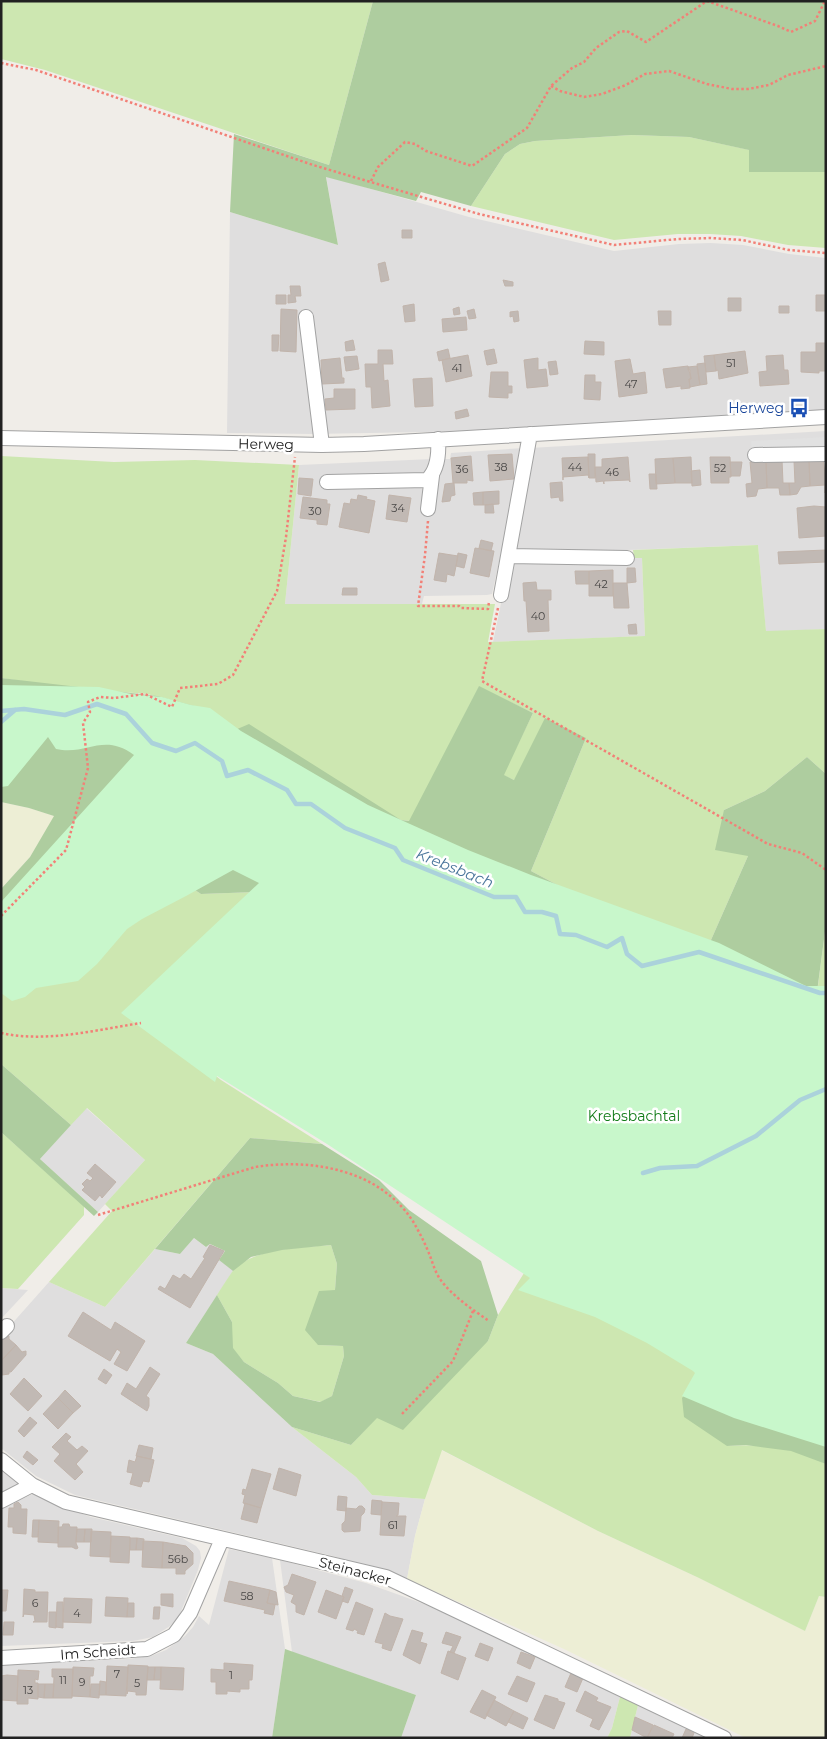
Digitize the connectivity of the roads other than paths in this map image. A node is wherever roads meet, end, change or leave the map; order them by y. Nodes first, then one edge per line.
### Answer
1 (306, 317) dead end
2 (826, 417) edge
3 (530, 434) junction
4 (1, 438) edge
5 (438, 439) junction
6 (322, 445) junction
7 (826, 454) edge
8 (755, 455) dead end
9 (432, 476) junction
10 (327, 482) dead end
11 (428, 509) road end
12 (509, 556) junction
13 (627, 558) dead end
14 (496, 598) road end
15 (1, 1460) edge
16 (32, 1485) junction
17 (1, 1501) edge
18 (222, 1539) junction
19 (1, 1658) edge
20 (724, 1738) edge

1 - 6 street
2 - 3 street, Herweg
3 - 5 street, Herweg
3 - 12 street
4 - 6 street, Herweg
5 - 6 street, Herweg
5 - 9 street
7 - 8 street
9 - 10 street
9 - 11 street
12 - 13 street
12 - 14 street
15 - 16 street, Steinacker
16 - 17 street
16 - 18 street, Steinacker
18 - 19 street, Im Scheidt
18 - 20 street, Steinacker

